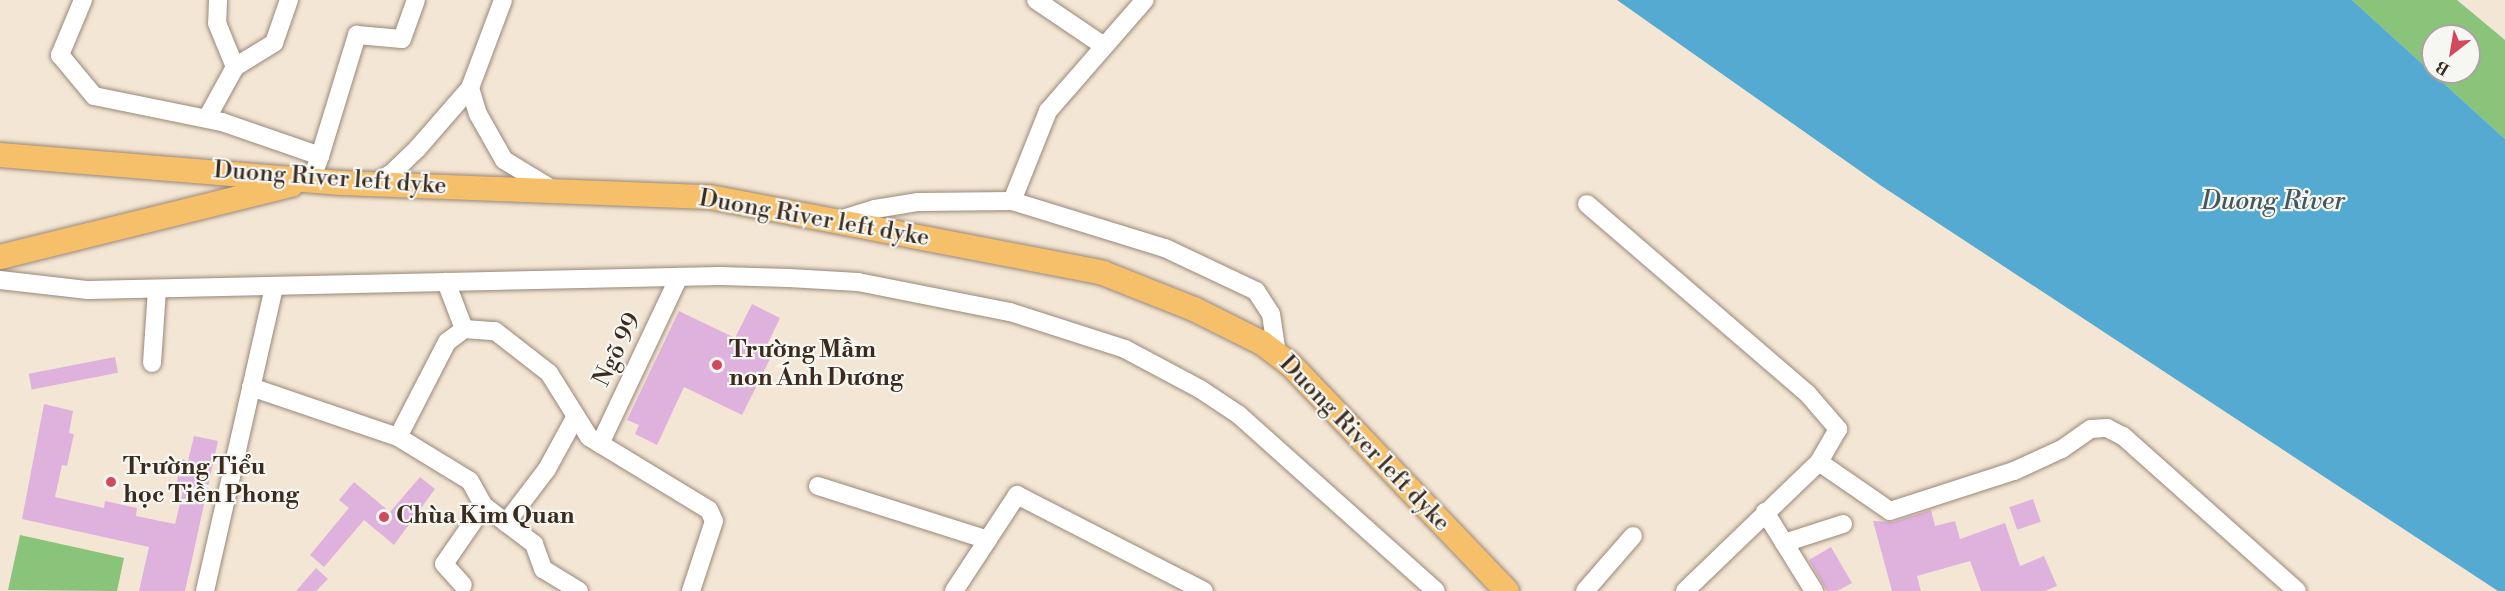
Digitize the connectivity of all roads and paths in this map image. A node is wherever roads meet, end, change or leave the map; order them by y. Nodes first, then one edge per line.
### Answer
1 (83, 0) edge
2 (218, 0) edge
3 (290, 0) edge
4 (416, 0) edge
5 (503, 0) edge
6 (1036, 0) edge
7 (1145, 0) edge
8 (1104, 46) junction
9 (235, 67) junction
10 (470, 88) junction
11 (207, 118) junction
12 (0, 155) edge
13 (320, 156) junction
14 (311, 181) junction
15 (372, 184) junction
16 (555, 191) junction
17 (1012, 201) junction
18 (1587, 204) dead end
19 (834, 222) junction
20 (0, 257) edge
21 (679, 277) junction
22 (0, 280) edge
23 (446, 282) junction
24 (274, 287) junction
25 (157, 290) junction
26 (464, 329) junction
27 (1277, 354) junction
28 (152, 363) dead end
29 (251, 387) junction
30 (576, 416) junction
31 (398, 437) junction
32 (600, 444) junction
33 (1820, 462) junction
34 (818, 486) dead end
35 (484, 506) junction
36 (1765, 512) junction
37 (506, 523) junction
38 (1843, 524) dead end
39 (1633, 536) dead end
40 (988, 540) junction
41 (1784, 543) junction
42 (463, 585) dead end
43 (205, 591) edge
44 (579, 591) edge
45 (691, 591) edge
46 (954, 591) edge
47 (1204, 591) edge
48 (1436, 591) edge
49 (1507, 591) edge
50 (1585, 591) edge
51 (1685, 591) edge
52 (1814, 591) edge
53 (2297, 591) edge

1 - 11 street
2 - 9 street
3 - 9 street
4 - 13 street
5 - 10 street
6 - 8 street
7 - 8 street
8 - 17 street
9 - 11 street
10 - 15 street
10 - 16 street
11 - 13 street
12 - 14 main road, Duong River left dyke
13 - 14 street
14 - 15 main road, Duong River left dyke
14 - 20 main road
15 - 16 main road, Duong River left dyke
16 - 19 main road, Duong River left dyke
17 - 19 street
17 - 27 street
18 - 33 street
19 - 27 main road, Duong River left dyke
21 - 23 street
21 - 32 street, Ngõ 99
21 - 48 street
22 - 25 street
23 - 24 street
23 - 26 street
24 - 25 street
24 - 29 street
25 - 28 street
26 - 30 street
26 - 31 street
27 - 49 main road, Duong River left dyke
29 - 31 street
29 - 43 street
30 - 32 street
30 - 37 street
31 - 35 street
32 - 45 street
33 - 36 street
33 - 53 street
34 - 40 street
35 - 37 street
35 - 42 street
36 - 41 street
36 - 51 street
37 - 44 street
38 - 41 street
39 - 50 street
40 - 46 street
40 - 47 street
41 - 52 street

